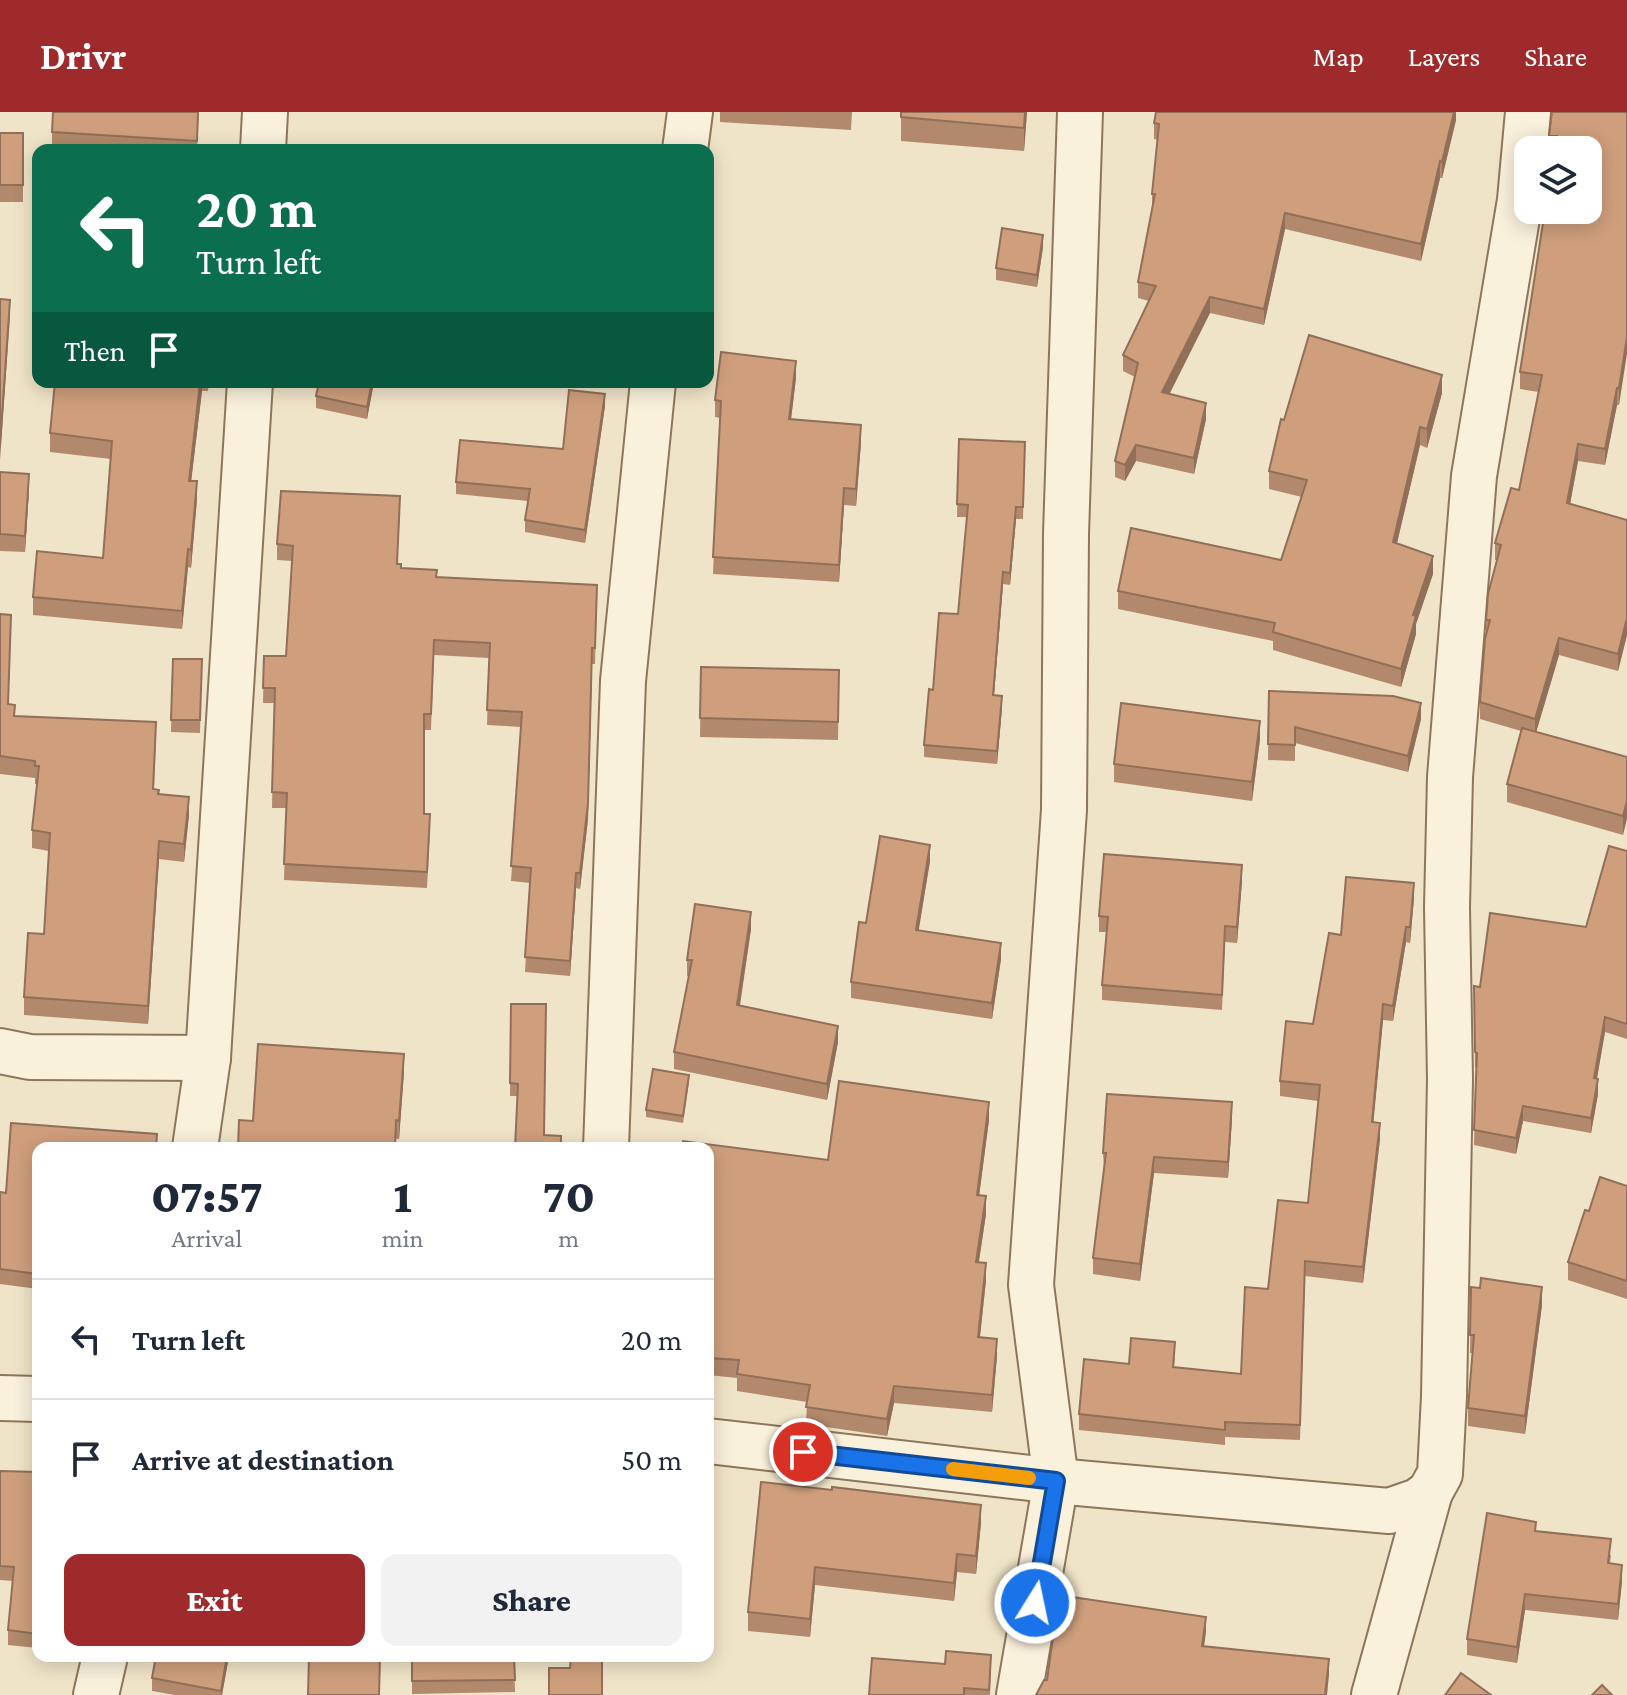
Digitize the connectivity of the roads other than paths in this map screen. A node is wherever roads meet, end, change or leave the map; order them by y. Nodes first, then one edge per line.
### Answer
1 (265, 112) edge
2 (690, 112) edge
3 (1080, 112) edge
4 (1528, 112) edge
5 (263, 144) edge
6 (686, 144) edge
7 (250, 388) edge
8 (652, 388) edge
9 (0, 1051) edge
10 (208, 1058) junction
11 (196, 1142) edge
12 (606, 1142) edge
13 (0, 1398) edge
14 (32, 1399) edge
15 (714, 1442) edge
16 (1056, 1481) junction
17 (1430, 1492) junction
18 (104, 1662) edge
19 (96, 1695) edge
20 (1019, 1695) edge
21 (1374, 1695) edge

1 - 5 street
2 - 6 street
3 - 16 street
4 - 17 street
7 - 10 street
8 - 12 street
9 - 10 street
10 - 11 street
13 - 14 street
15 - 16 street
16 - 17 street
16 - 20 street
17 - 21 street
18 - 19 street

